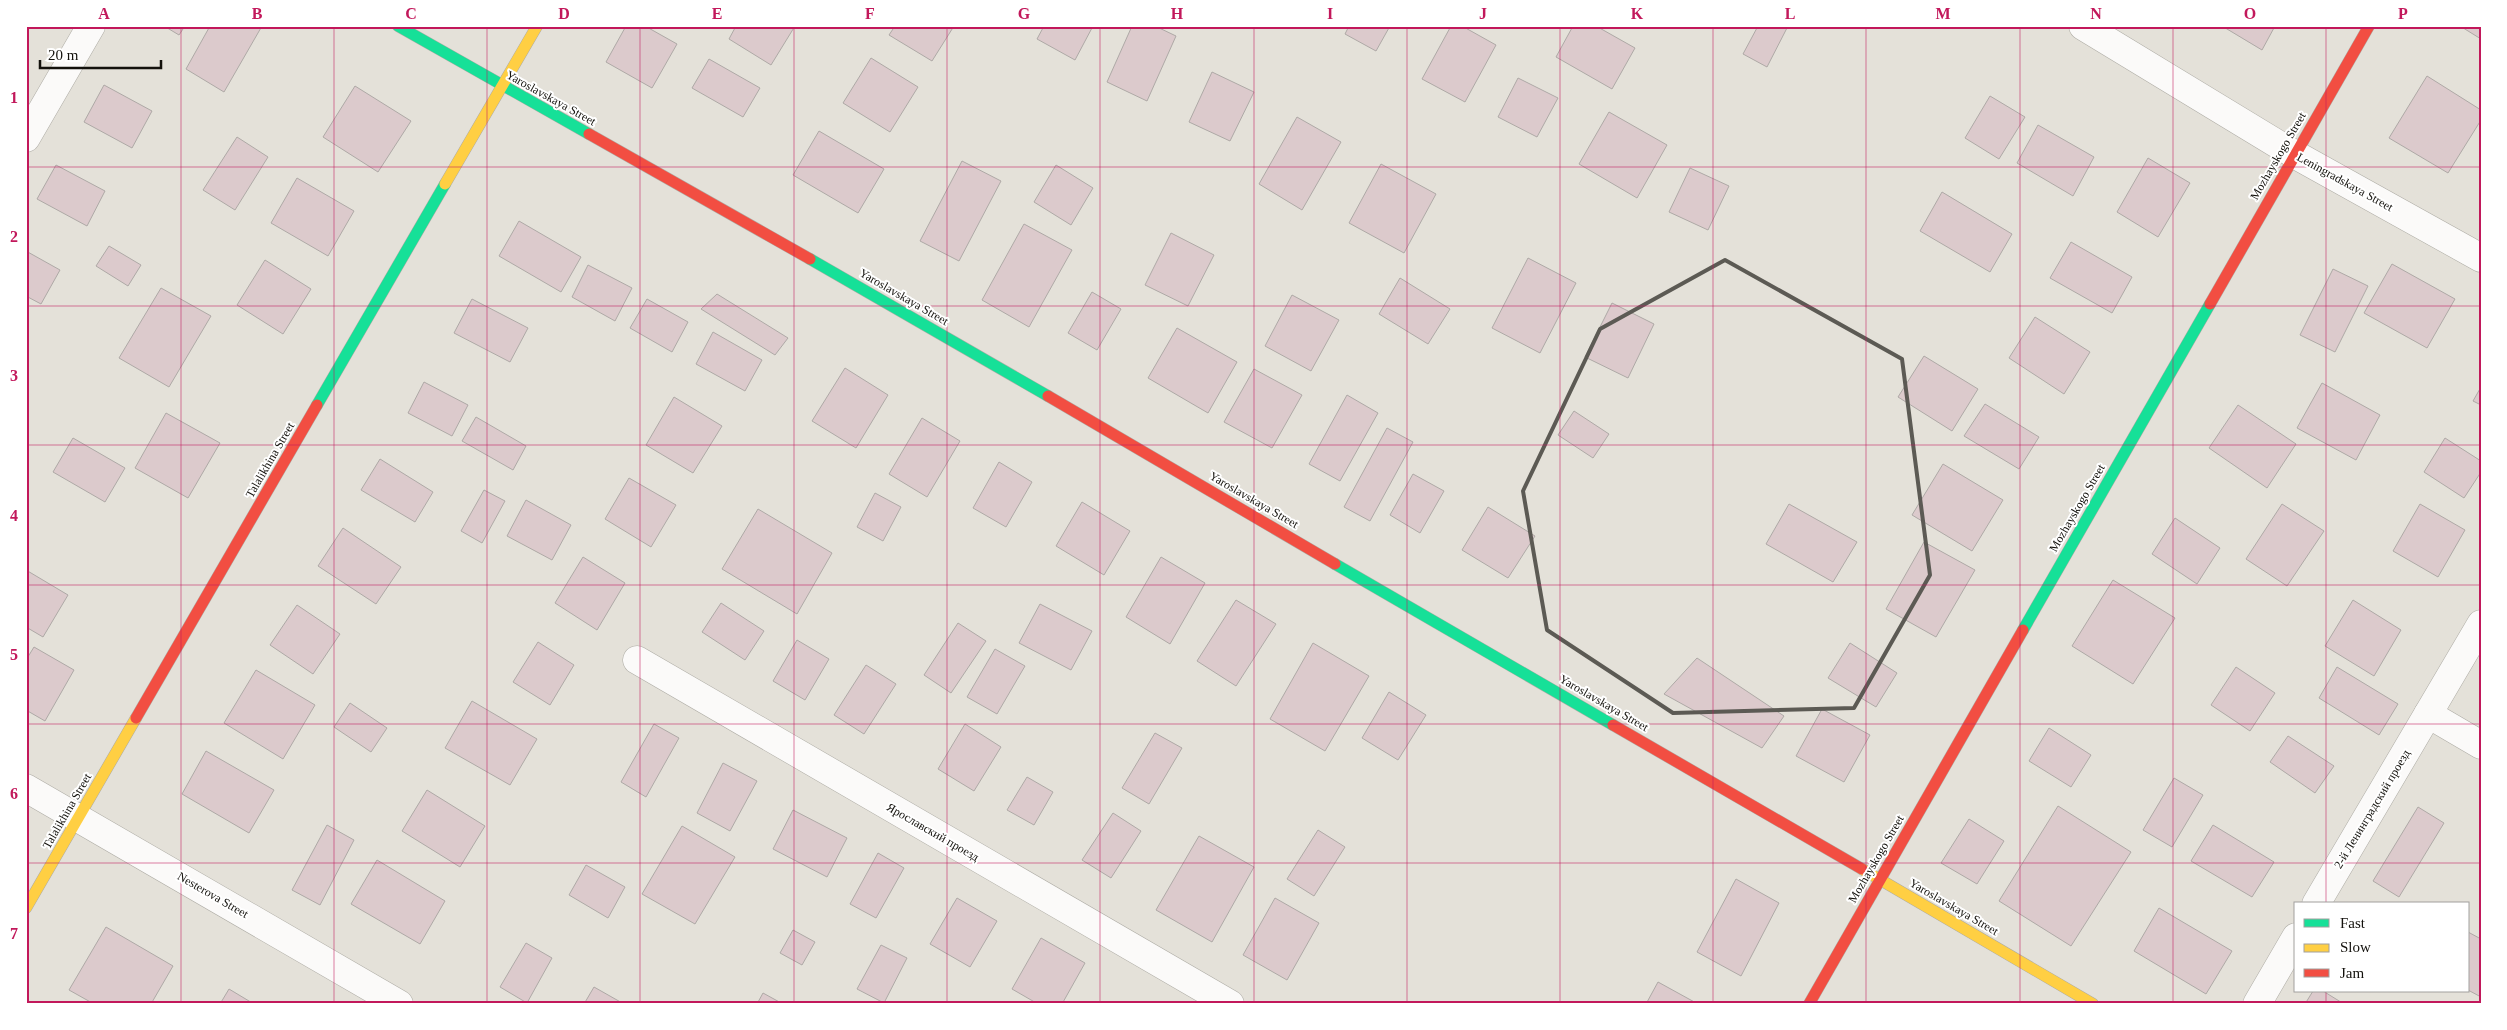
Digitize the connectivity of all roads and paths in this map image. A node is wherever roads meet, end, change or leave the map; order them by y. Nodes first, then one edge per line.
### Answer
1 (91, 26) edge
2 (398, 26) edge
3 (536, 26) edge
4 (2083, 26) edge
5 (2369, 26) edge
6 (502, 86) junction
7 (26, 138) edge
8 (2294, 154) junction
9 (2481, 258) edge
10 (2481, 624) edge
11 (637, 660) dead end
12 (2428, 714) junction
13 (2481, 745) edge
14 (26, 788) edge
15 (79, 817) junction
16 (1880, 880) junction
17 (2317, 902) edge
18 (26, 908) edge
19 (2294, 940) edge
20 (399, 1004) edge
21 (1230, 1004) edge
22 (1809, 1004) edge
23 (2093, 1004) edge
24 (2256, 1004) edge

1 - 7 street
2 - 6 street, Yaroslavskaya Street
3 - 6 street, Talalikhina Street
4 - 8 street, Leningradskaya Street
5 - 8 street, Mozhayskogo Street
6 - 15 street, Talalikhina Street
6 - 16 street, Yaroslavskaya Street
8 - 9 street, Leningradskaya Street
8 - 16 street, Mozhayskogo Street
10 - 12 street, 2-й Ленинградский проезд
11 - 21 street, Ярославский проезд
12 - 13 street
12 - 17 street, 2-й Ленинградский проезд
14 - 15 street, Nesterova Street
15 - 18 street, Talalikhina Street
15 - 20 street, Nesterova Street
16 - 22 street, Mozhayskogo Street
16 - 23 street, Yaroslavskaya Street
19 - 24 street

